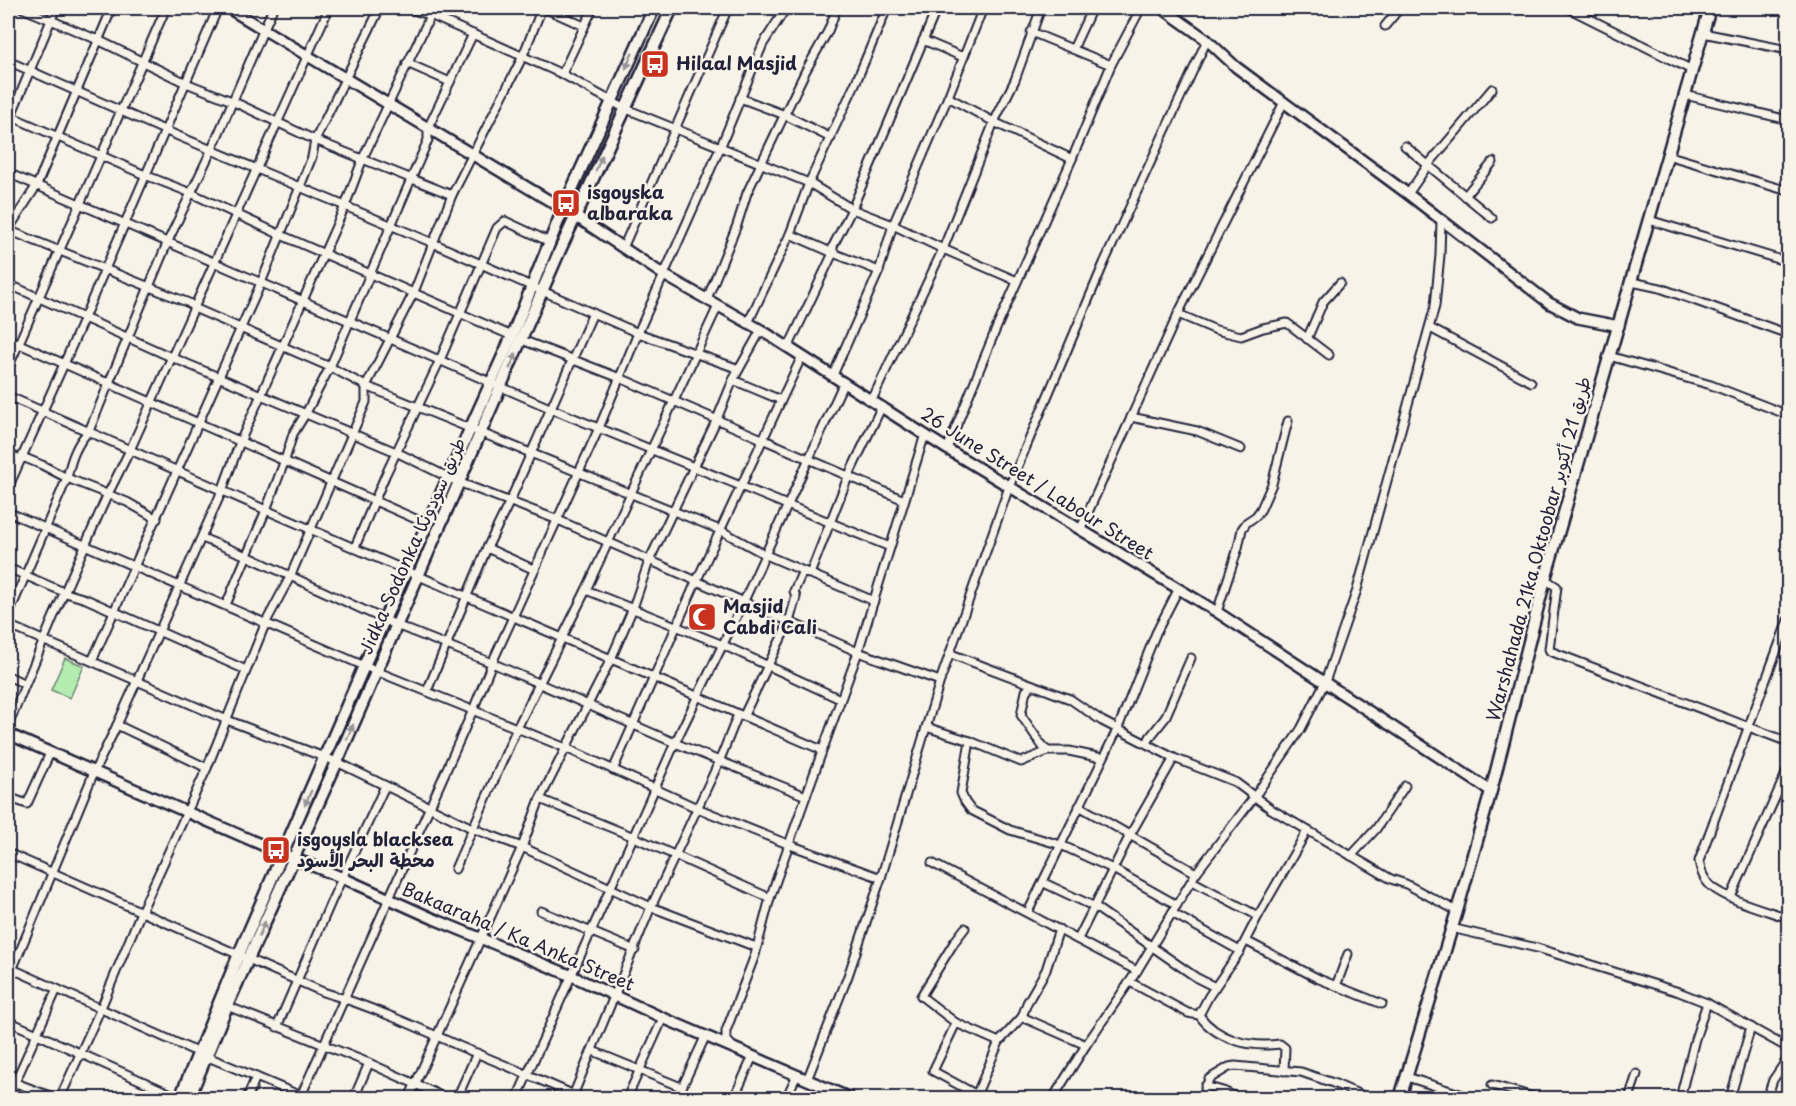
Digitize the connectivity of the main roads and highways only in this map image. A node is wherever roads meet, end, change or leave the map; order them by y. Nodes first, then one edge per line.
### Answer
1 (654, 8) edge
2 (672, 8) edge
3 (1710, 8) edge
4 (538, 289) junction
5 (454, 479) junction
6 (412, 572) junction
7 (288, 856) junction
8 (203, 1055) junction
9 (180, 1098) edge
10 (189, 1098) edge
11 (1400, 1098) edge

1 -> 4 main road, Jidka Sodonka طريق سودونكا
4 -> 2 main road, Jidka Sodonka طريق سودونكا
3 - 11 main road, Warshahada 21ka Oktoobar طريق 21 أكتوبر
4 - 5 main road, Jidka Sodonka طريق سودونكا
5 - 6 main road, Jidka Sodonka طريق سودونكا
5 - 6 main road, Jidka Sodonka طريق سودونكا
6 -> 7 main road, Jidka Sodonka طريق سودونكا
7 -> 6 main road, Jidka Sodonka طريق سودونكا
8 -> 7 main road, Jidka Sodonka طريق سودونكا
7 - 8 main road, Jidka Sodonka طريق سودونكا
8 - 9 main road, Jidka Sodonka طريق سودونكا
8 - 10 main road, Jidka Sodonka طريق سودونكا

